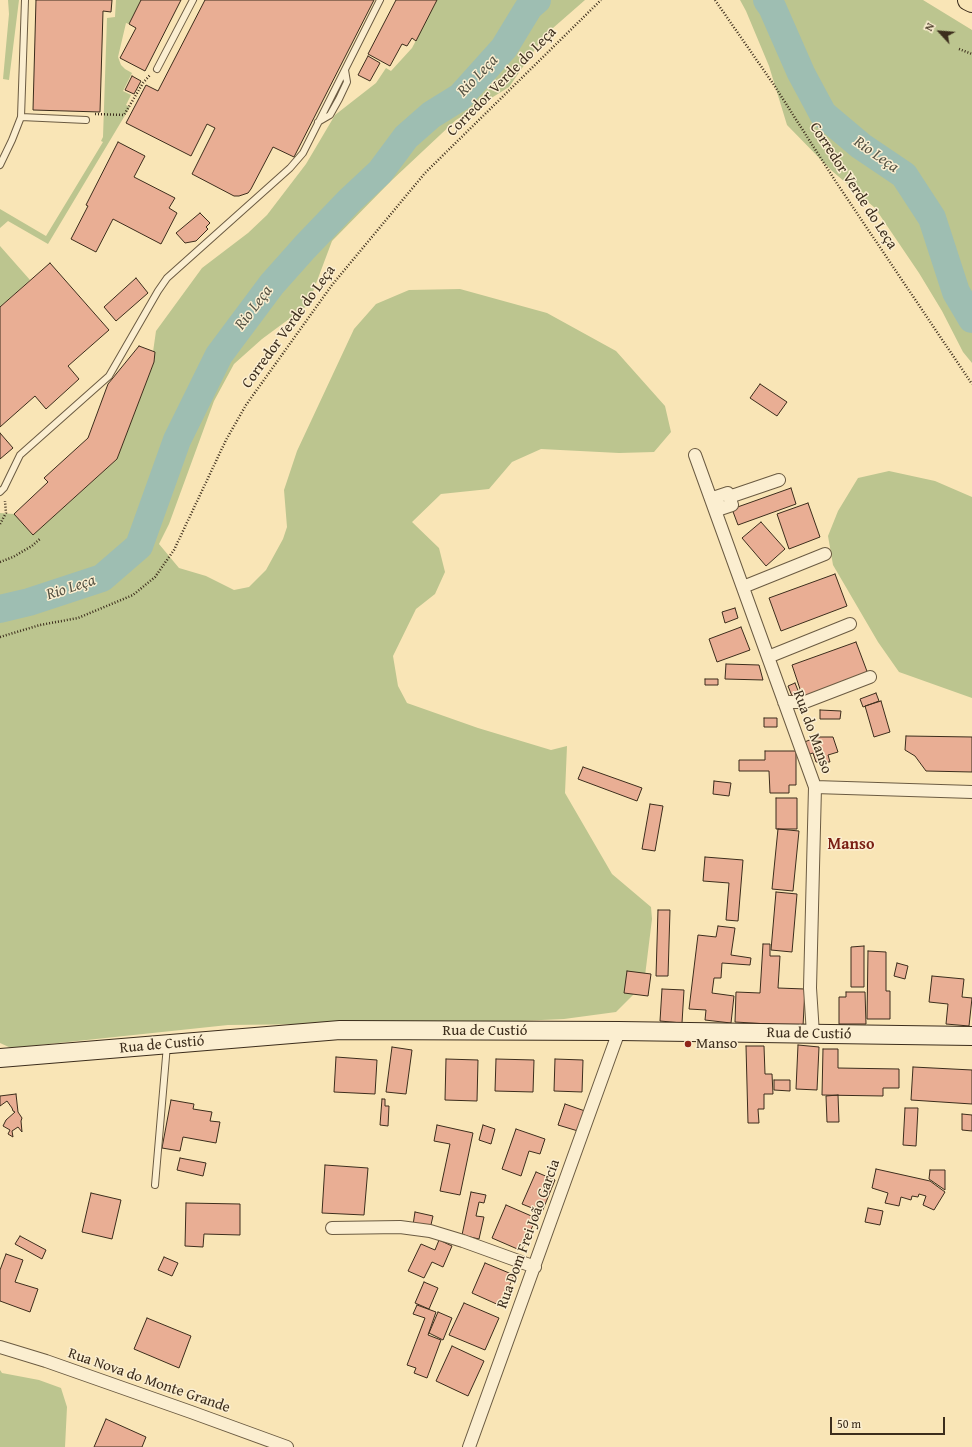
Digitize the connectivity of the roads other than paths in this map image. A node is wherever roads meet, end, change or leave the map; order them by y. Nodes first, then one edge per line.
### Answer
1 (25, 0) edge
2 (193, 0) edge
3 (380, 0) edge
4 (968, 0) edge
5 (972, 2) edge
6 (157, 69) road end
7 (21, 117) junction
8 (86, 120) dead end
9 (0, 165) edge
10 (695, 455) dead end
11 (779, 480) dead end
12 (2, 490) edge
13 (716, 504) junction
14 (825, 554) dead end
15 (743, 587) junction
16 (850, 624) dead end
17 (768, 657) junction
18 (870, 677) dead end
19 (784, 702) junction
20 (815, 787) junction
21 (972, 792) edge
22 (619, 1031) junction
23 (813, 1034) junction
24 (972, 1036) edge
25 (168, 1044) junction
26 (0, 1058) edge
27 (155, 1185) dead end
28 (332, 1228) dead end
29 (535, 1267) junction
30 (0, 1347) edge
31 (287, 1447) edge
32 (469, 1447) edge

1 - 7 lane
2 - 6 lane
3 - 12 lane
4 - 5 main road
7 - 8 lane
7 - 9 lane
10 - 13 street, Rua do Manso
11 - 13 street
13 - 15 street, Rua do Manso
14 - 15 street
15 - 17 street, Rua do Manso
16 - 17 street
17 - 19 street, Rua do Manso
18 - 19 street
19 - 20 street, Rua do Manso
20 - 21 street
20 - 23 street, Rua do Manso
22 - 23 main road, Rua de Custió
22 - 25 main road, Rua de Custió
22 - 29 street, Rua Dom Frei João Garcia
23 - 24 main road, Rua de Custió
25 - 26 main road, Rua de Custió
25 - 27 lane
28 - 29 street
29 - 32 street, Rua Dom Frei João Garcia
30 - 31 street, Rua Nova do Monte Grande

